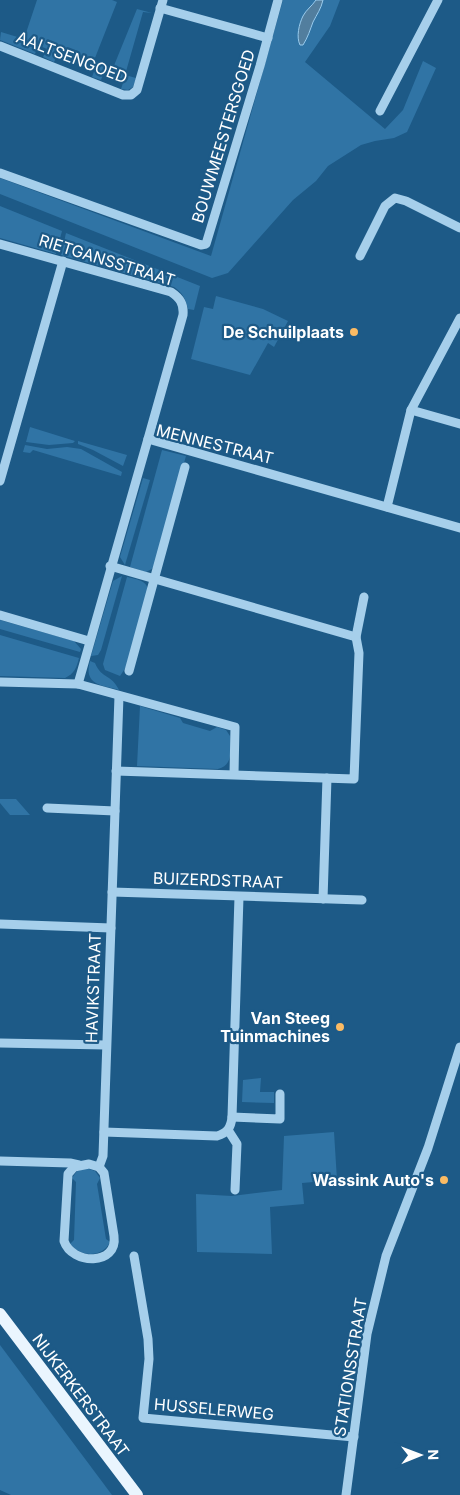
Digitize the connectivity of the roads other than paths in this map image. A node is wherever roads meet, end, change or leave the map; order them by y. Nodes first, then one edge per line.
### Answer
1 (278, 0) edge
2 (438, 0) edge
3 (162, 4) edge
4 (268, 38) junction
5 (0, 46) edge
6 (380, 111) dead end
7 (0, 173) edge
8 (460, 228) edge
9 (0, 244) edge
10 (360, 256) dead end
11 (63, 261) junction
12 (460, 318) edge
13 (411, 410) junction
14 (460, 424) edge
15 (148, 439) junction
16 (186, 467) dead end
17 (0, 481) edge
18 (387, 507) junction
19 (460, 528) edge
20 (110, 566) junction
21 (155, 580) junction
22 (364, 597) dead end
23 (0, 615) edge
24 (356, 637) junction
25 (89, 640) junction
26 (129, 671) dead end
27 (0, 682) edge
28 (78, 684) junction
29 (119, 696) junction
30 (116, 771) junction
31 (234, 774) junction
32 (327, 778) junction
33 (47, 808) dead end
34 (115, 811) junction
35 (112, 892) junction
36 (239, 897) junction
37 (323, 899) junction
38 (362, 900) dead end
39 (0, 924) edge
40 (111, 928) junction
41 (0, 1043) edge
42 (106, 1045) junction
43 (460, 1047) edge
44 (280, 1094) dead end
45 (232, 1117) junction
46 (228, 1130) junction
47 (104, 1132) junction
48 (0, 1161) edge
49 (79, 1165) junction
50 (99, 1167) junction
51 (235, 1190) dead end
52 (134, 1256) dead end
53 (0, 1314) edge
54 (354, 1437) junction
55 (137, 1495) edge
56 (346, 1495) edge

1 - 4 street, BOUWMEESTERSGOED
2 - 6 street
3 - 4 street, AALTSENGOED
3 - 5 street, AALTSENGOED
4 - 7 street, BOUWMEESTERSGOED
8 - 10 street
9 - 11 street, RIETGANSSTRAAT
11 - 15 street, RIETGANSSTRAAT
11 - 17 street
12 - 13 street
13 - 14 street
13 - 18 street
15 - 18 street, MENNESTRAAT
15 - 20 street, MENNESTRAAT
16 - 21 street
18 - 19 street, MENNESTRAAT
20 - 21 street
20 - 25 street, MENNESTRAAT
21 - 24 street
21 - 26 street
22 - 24 street
23 - 25 street
24 - 32 street
25 - 28 street, MENNESTRAAT
27 - 28 street
28 - 29 street
29 - 30 street, HAVIKSTRAAT
29 - 31 street
30 - 31 street
30 - 34 street, HAVIKSTRAAT
31 - 32 street
32 - 37 street
33 - 34 street
34 - 35 street, HAVIKSTRAAT
35 - 36 street, BUIZERDSTRAAT
35 - 40 street, HAVIKSTRAAT
36 - 37 street, BUIZERDSTRAAT
36 - 45 street
37 - 38 street, BUIZERDSTRAAT
39 - 40 street
40 - 42 street, HAVIKSTRAAT
41 - 42 street
42 - 47 street, HAVIKSTRAAT
43 - 54 street, STATIONSSTRAAT
44 - 45 street
45 - 46 street
46 - 47 street
46 - 51 street
47 - 50 street, HAVIKSTRAAT
48 - 49 street
49 - 50 street
49 - 50 street
52 - 54 street, HUSSELERWEG
53 - 55 main road, NIJKERKERSTRAAT
54 - 56 street, STATIONSSTRAAT

